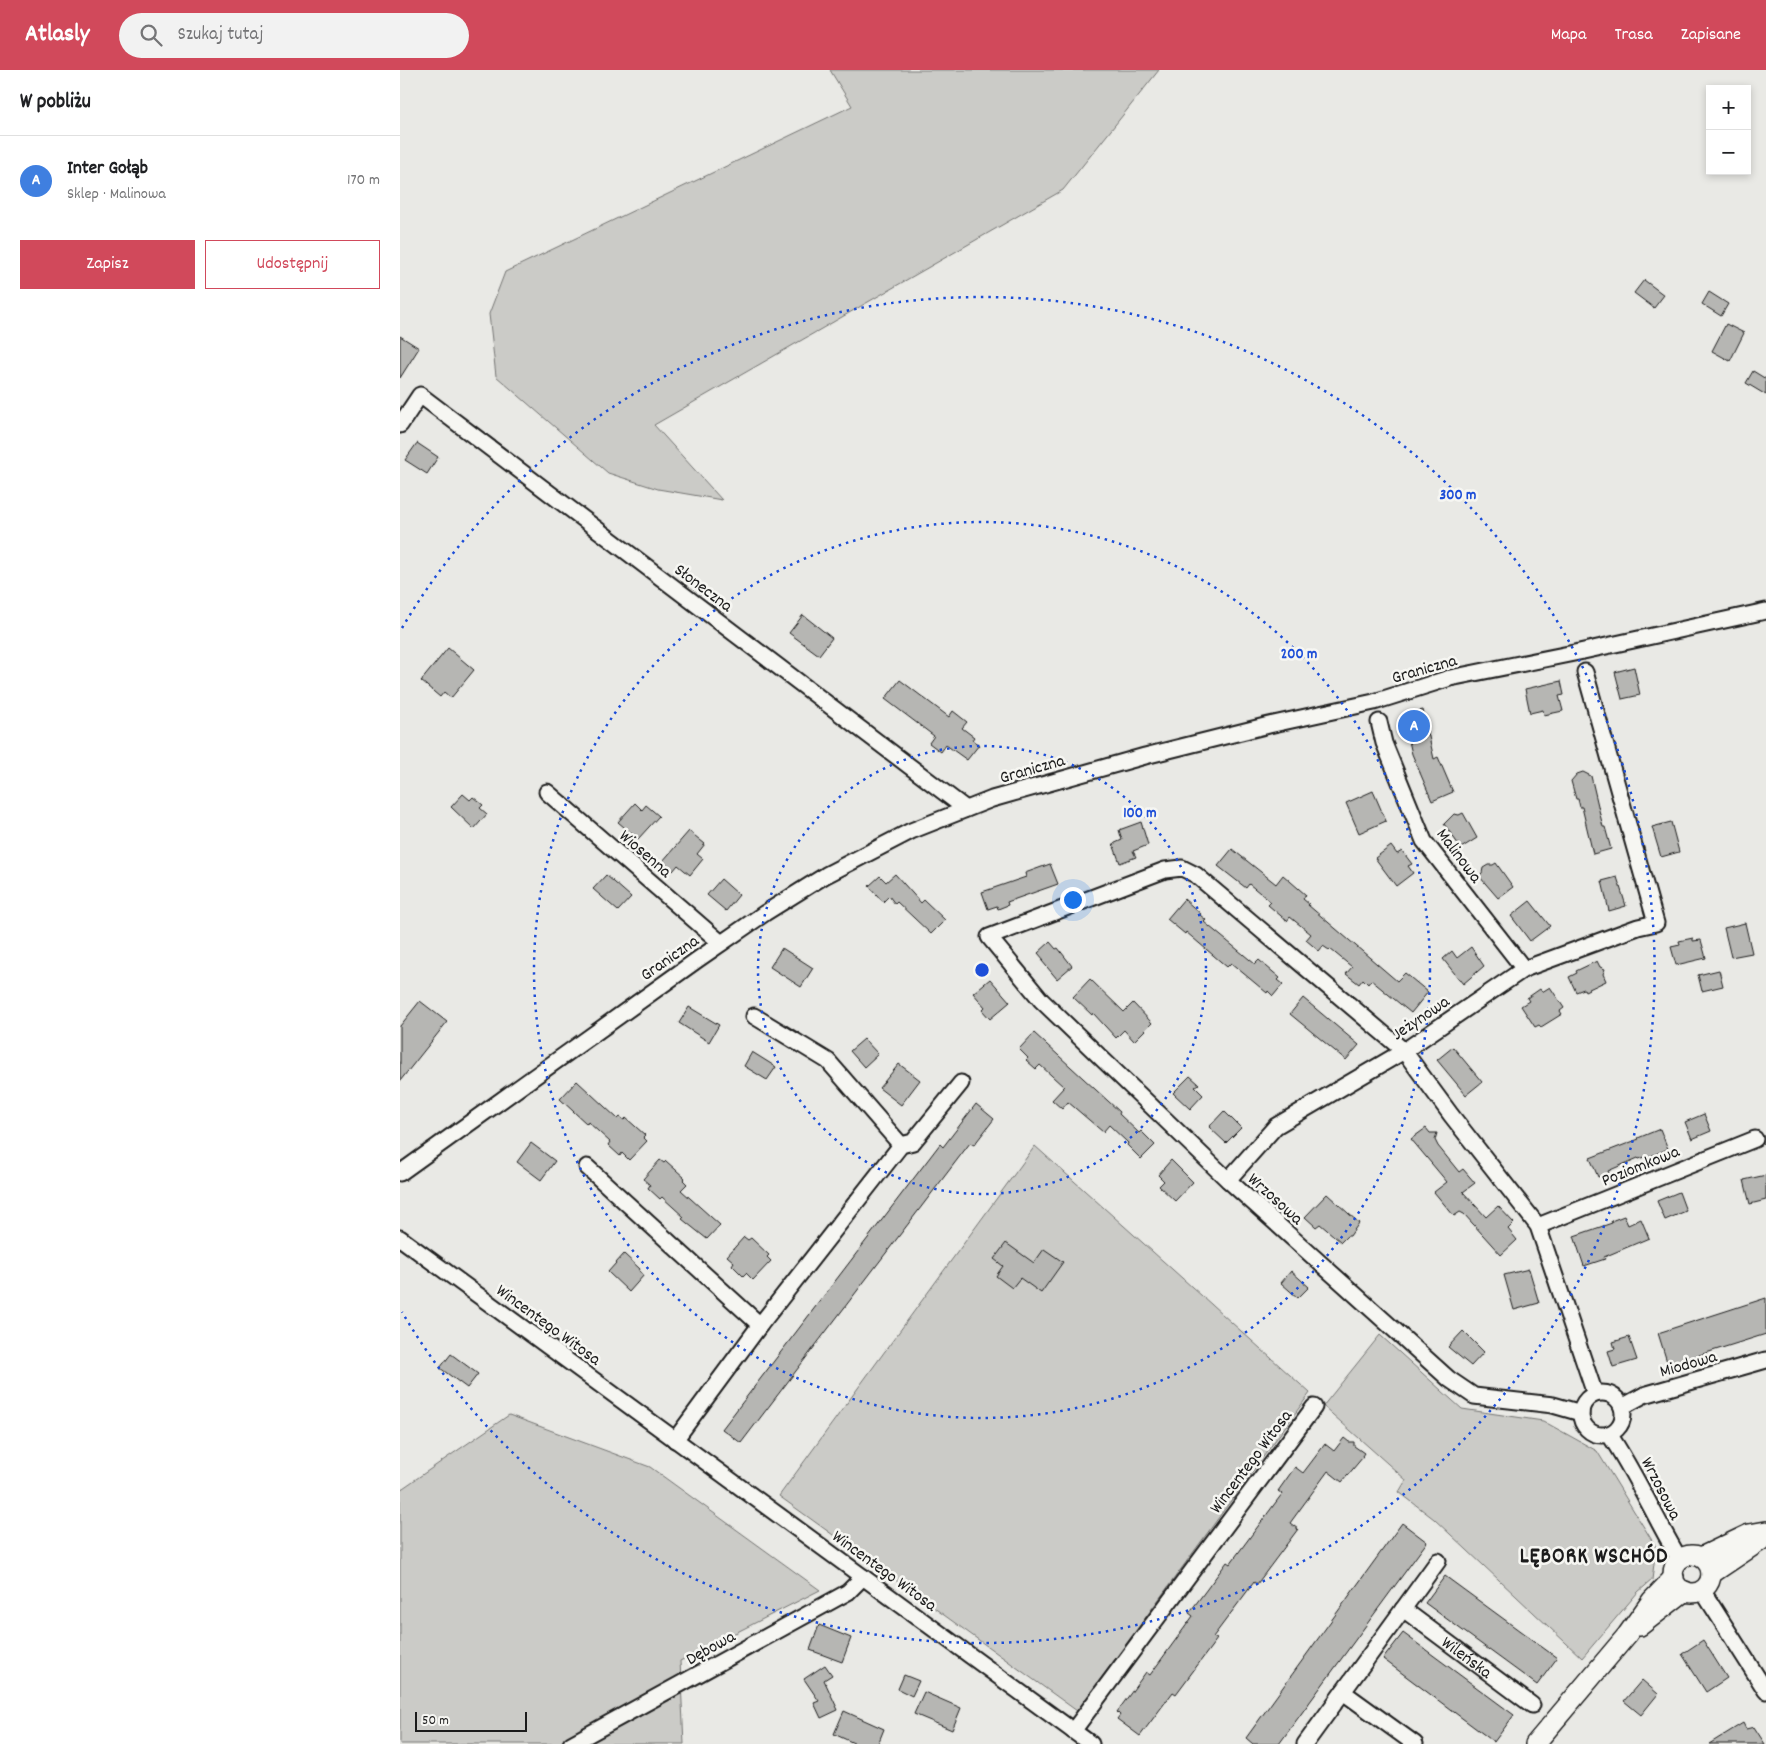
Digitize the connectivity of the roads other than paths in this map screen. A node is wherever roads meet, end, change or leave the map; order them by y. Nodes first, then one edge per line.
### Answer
1 (400, 425) edge
2 (1766, 611) edge
3 (1585, 672) dead end
4 (1379, 722) dead end
5 (547, 792) dead end
6 (966, 809) junction
7 (722, 943) junction
8 (1524, 969) junction
9 (754, 1016) dead end
10 (1404, 1051) junction
11 (961, 1083) dead end
12 (1755, 1139) dead end
13 (901, 1145) junction
14 (587, 1167) dead end
15 (400, 1173) edge
16 (1228, 1180) junction
17 (1538, 1226) junction
18 (400, 1238) edge
19 (760, 1325) junction
20 (1766, 1360) edge
21 (1595, 1394) junction
22 (1314, 1407) dead end
23 (1622, 1407) junction
24 (1581, 1413) junction
25 (1609, 1434) junction
26 (675, 1440) junction
27 (1766, 1531) edge
28 (1766, 1536) edge
29 (1438, 1561) dead end
30 (863, 1577) junction
31 (1690, 1578) junction
32 (1403, 1609) junction
33 (1766, 1691) edge
34 (1343, 1692) junction
35 (1532, 1705) dead end
36 (1082, 1739) edge
37 (571, 1744) edge
38 (1305, 1744) edge
39 (1415, 1744) edge
40 (1535, 1744) edge

1 - 6 street, Słoneczna
2 - 6 street, Graniczna
3 - 8 street, Jeżynowa
4 - 8 street, Malinowa
5 - 7 street, Wiosenna
6 - 7 street, Graniczna
7 - 15 street, Graniczna
8 - 10 street, Jeżynowa
9 - 13 street
10 - 16 street, Jeżynowa
10 - 16 street, Wrzosowa
10 - 17 street
11 - 13 street
12 - 17 street, Poziomkowa
13 - 19 street
14 - 19 street
16 - 24 street, Wrzosowa
17 - 21 street
18 - 26 street, Wincentego Witosa
19 - 26 street
20 - 23 street, Miodowa
21 - 23 street
21 - 24 street
22 - 36 street, Wincentego Witosa
23 - 25 street
24 - 25 street
25 - 31 street, Wrzosowa
26 - 30 street, Wincentego Witosa
27 - 31 main road
28 - 31 main road
29 - 32 street
30 - 36 street, Wincentego Witosa
30 - 37 street, Dębowa
31 - 33 street, Wrzosowa
31 - 40 main road
32 - 34 street
32 - 35 street, Wileńska
34 - 38 street
34 - 39 street

